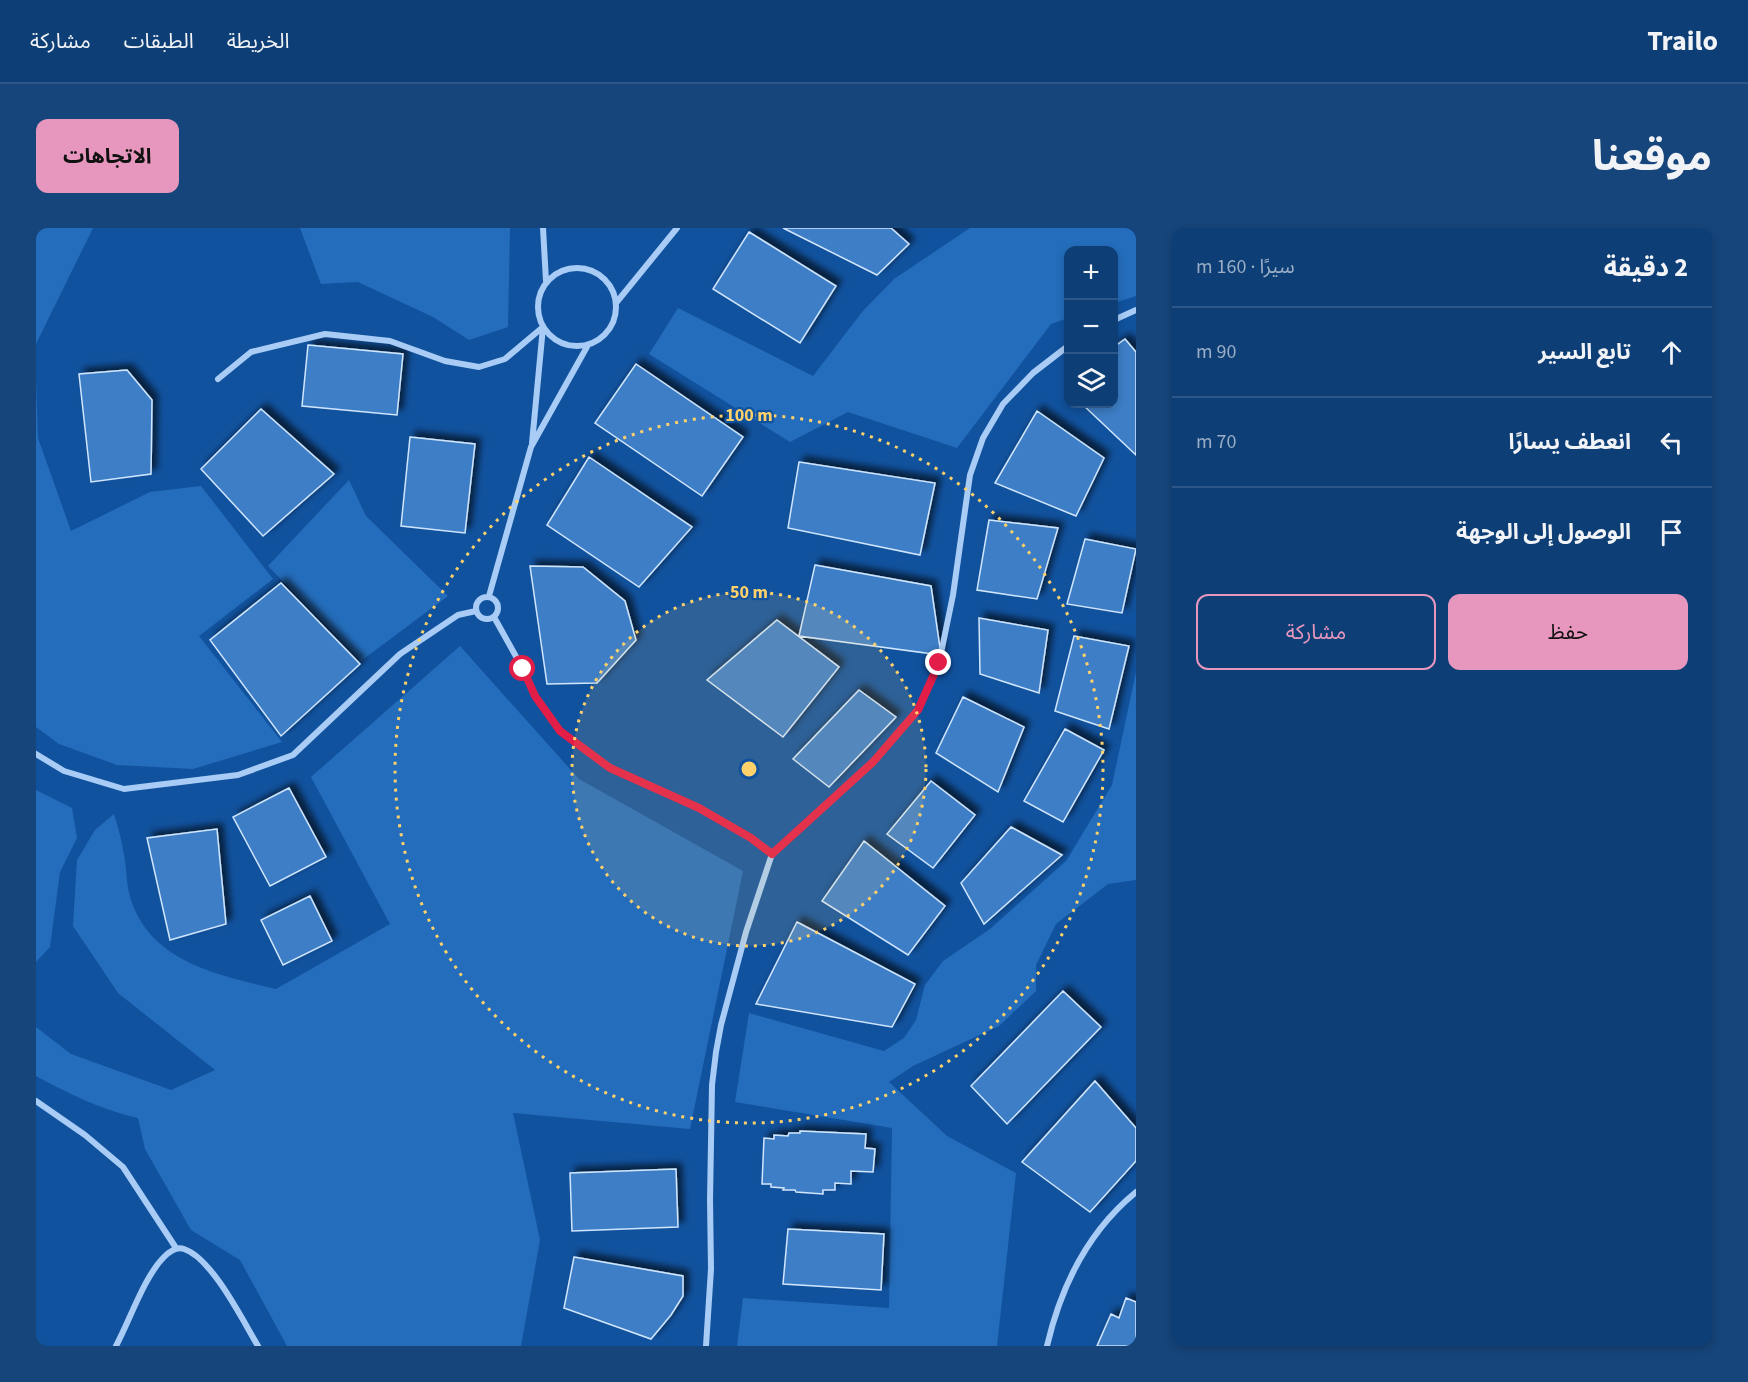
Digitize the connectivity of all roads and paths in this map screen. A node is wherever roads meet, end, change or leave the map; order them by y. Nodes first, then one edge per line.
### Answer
1 (543, 228) edge
2 (677, 228) edge
3 (546, 281) junction
4 (616, 303) junction
5 (1136, 310) edge
6 (1118, 318) edge
7 (543, 327) junction
8 (588, 345) junction
9 (1064, 349) edge
10 (218, 379) dead end
11 (531, 447) junction
12 (489, 596) junction
13 (476, 611) junction
14 (494, 617) junction
15 (36, 754) edge
16 (772, 854) junction
17 (36, 1101) edge
18 (1136, 1192) edge
19 (176, 1248) junction
20 (116, 1346) edge
21 (258, 1346) edge
22 (706, 1346) edge
23 (1047, 1346) edge

1 - 3 street
2 - 4 street
3 - 4 street
3 - 7 street
4 - 8 street
5 - 6 street
7 - 8 street
7 - 10 street
7 - 11 street
8 - 11 street
9 - 16 street
11 - 12 street
12 - 13 street
12 - 14 street
13 - 14 street
13 - 15 street
14 - 16 street
16 - 22 street
17 - 19 street
18 - 23 street
19 - 20 street
19 - 21 street

